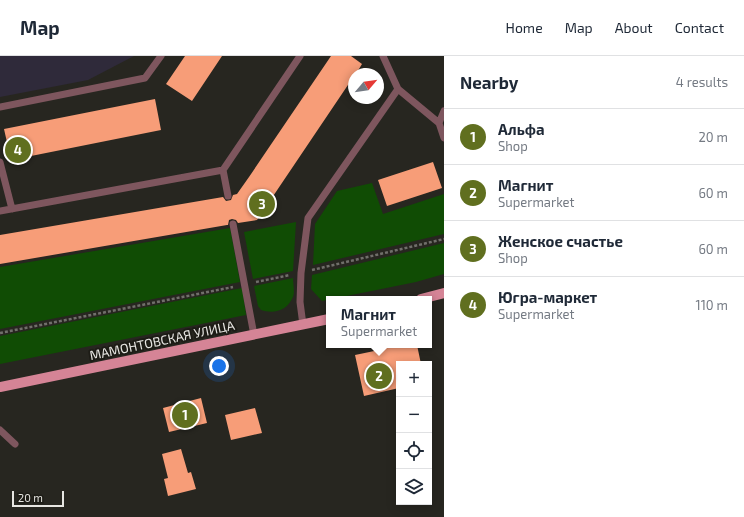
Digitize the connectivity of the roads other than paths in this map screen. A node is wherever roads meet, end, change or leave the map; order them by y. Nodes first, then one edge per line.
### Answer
1 (161, 56) edge
2 (300, 56) edge
3 (383, 56) edge
4 (398, 89) junction
5 (0, 107) edge
6 (444, 111) edge
7 (439, 123) junction
8 (444, 138) edge
9 (0, 162) edge
10 (223, 170) junction
11 (228, 196) dead end
12 (12, 209) junction
13 (0, 211) edge
14 (233, 224) dead end
15 (444, 293) edge
16 (432, 296) edge
17 (326, 320) edge
18 (302, 325) junction
19 (254, 335) junction
20 (0, 387) edge
21 (0, 430) edge
22 (15, 444) dead end

1 - 5 lane
2 - 10 lane
3 - 4 lane
4 - 7 lane
4 - 18 lane
6 - 7 lane
7 - 8 lane
9 - 12 lane
10 - 11 lane
10 - 12 lane
12 - 13 lane
14 - 19 lane
15 - 16 main road
17 - 18 main road, МАМОНТОВСКАЯ УЛИЦА
18 - 19 main road, МАМОНТОВСКАЯ УЛИЦА
19 - 20 main road, МАМОНТОВСКАЯ УЛИЦА
21 - 22 lane

